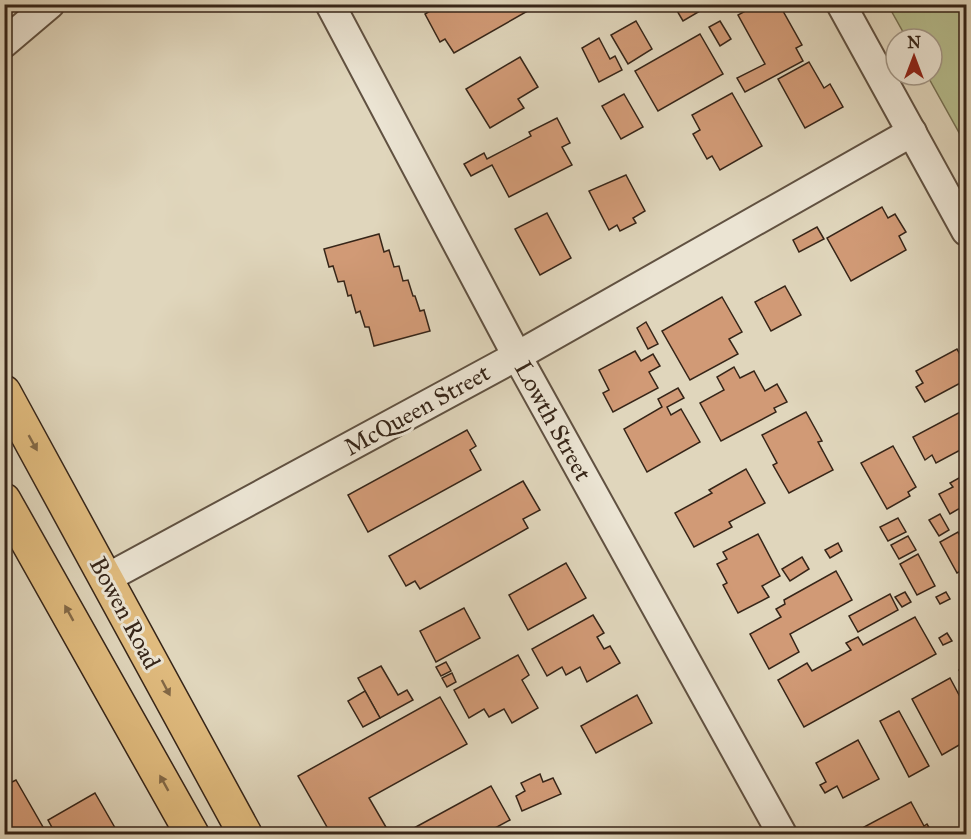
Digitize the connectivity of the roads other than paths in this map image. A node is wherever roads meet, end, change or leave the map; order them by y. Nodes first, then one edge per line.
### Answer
1 (50, 4) edge
2 (330, 4) edge
3 (841, 4) edge
4 (4, 43) edge
5 (912, 132) junction
6 (966, 231) edge
7 (517, 356) junction
8 (4, 392) edge
9 (4, 500) edge
10 (107, 578) junction
11 (192, 834) edge
12 (245, 834) edge
13 (782, 834) edge

1 - 4 street
2 - 7 street, Lowth Street
3 - 5 street
5 - 6 street
5 - 7 street, McQueen Street
7 - 10 street, McQueen Street
7 - 13 street, Lowth Street
8 -> 10 main road, Bowen Road
11 -> 9 main road, Bowen Road
10 -> 12 main road, Bowen Road

